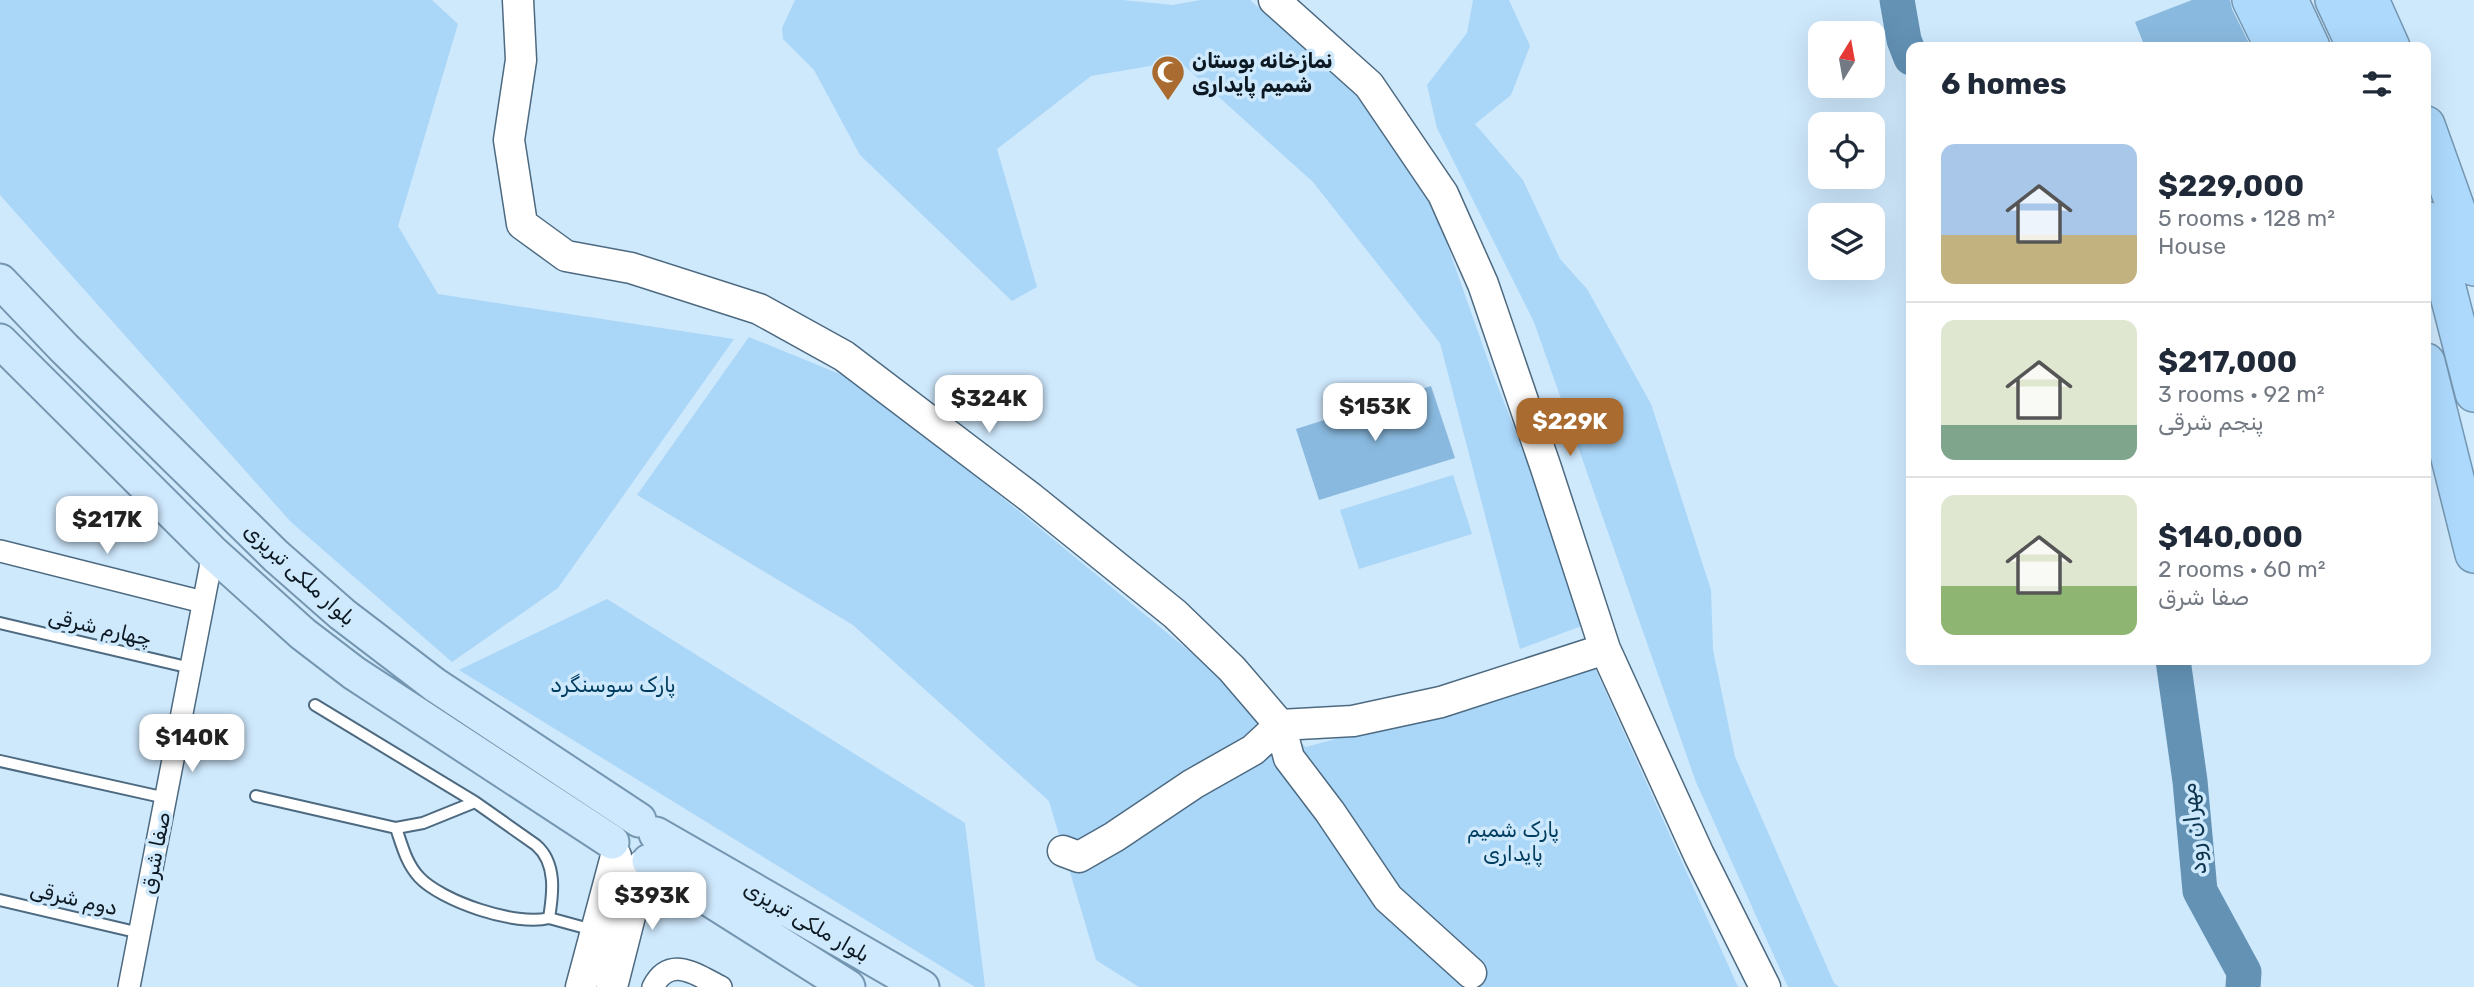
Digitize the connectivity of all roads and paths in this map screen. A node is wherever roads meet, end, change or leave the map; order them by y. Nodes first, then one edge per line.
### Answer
1 (518, 0) edge
2 (1274, 0) edge
3 (2251, 0) edge
4 (2289, 0) edge
5 (2334, 0) edge
6 (2370, 0) edge
7 (2272, 42) edge
8 (2309, 42) edge
9 (2354, 42) edge
10 (2389, 42) edge
11 (2431, 139) edge
12 (2431, 235) edge
13 (2471, 248) edge
14 (0, 281) edge
15 (0, 341) edge
16 (2431, 382) edge
17 (2474, 393) edge
18 (0, 551) edge
19 (213, 553) junction
20 (2474, 554) edge
21 (203, 602) junction
22 (0, 623) edge
23 (1605, 649) junction
24 (191, 668) junction
25 (314, 705) dead end
26 (1280, 725) junction
27 (0, 761) edge
28 (256, 796) dead end
29 (166, 798) junction
30 (475, 802) junction
31 (396, 828) junction
32 (636, 847) junction
33 (1063, 851) dead end
34 (0, 900) edge
35 (549, 918) junction
36 (595, 931) junction
37 (140, 933) junction
38 (1471, 973) dead end
39 (129, 987) edge
40 (581, 987) edge
41 (612, 987) edge
42 (653, 987) edge
43 (721, 987) edge
44 (848, 987) edge
45 (922, 987) edge
46 (1765, 987) edge

1 - 26 street
2 - 23 street
3 - 7 highway
4 - 8 highway
5 - 9 highway
6 - 10 highway
11 - 13 highway
12 - 17 highway
14 - 32 main road, بلوار ملکى تبریزى
15 - 19 main road, بلوار ملکى تبریزى
16 - 20 highway
18 - 21 street
19 - 21 street, صفا شرق
19 - 32 main road, بلوار ملکى تبریزى
21 - 24 street, صفا شرق
22 - 24 lane, چهارم شرقی
23 - 26 street
23 - 46 street
24 - 29 street, صفا شرق
25 - 30 lane
26 - 33 street
26 - 38 street
27 - 29 lane
28 - 31 lane
29 - 37 street, صفا شرق
30 - 31 lane
30 - 35 lane
31 - 35 lane
32 - 36 street
32 - 41 street
32 - 44 main road, بلوار ملکى تبریزى
32 - 45 main road, بلوار ملکى تبریزى
34 - 37 lane, دوم شرقی
35 - 36 lane
36 - 40 street
37 - 39 street, صفا شرق
42 - 43 street

